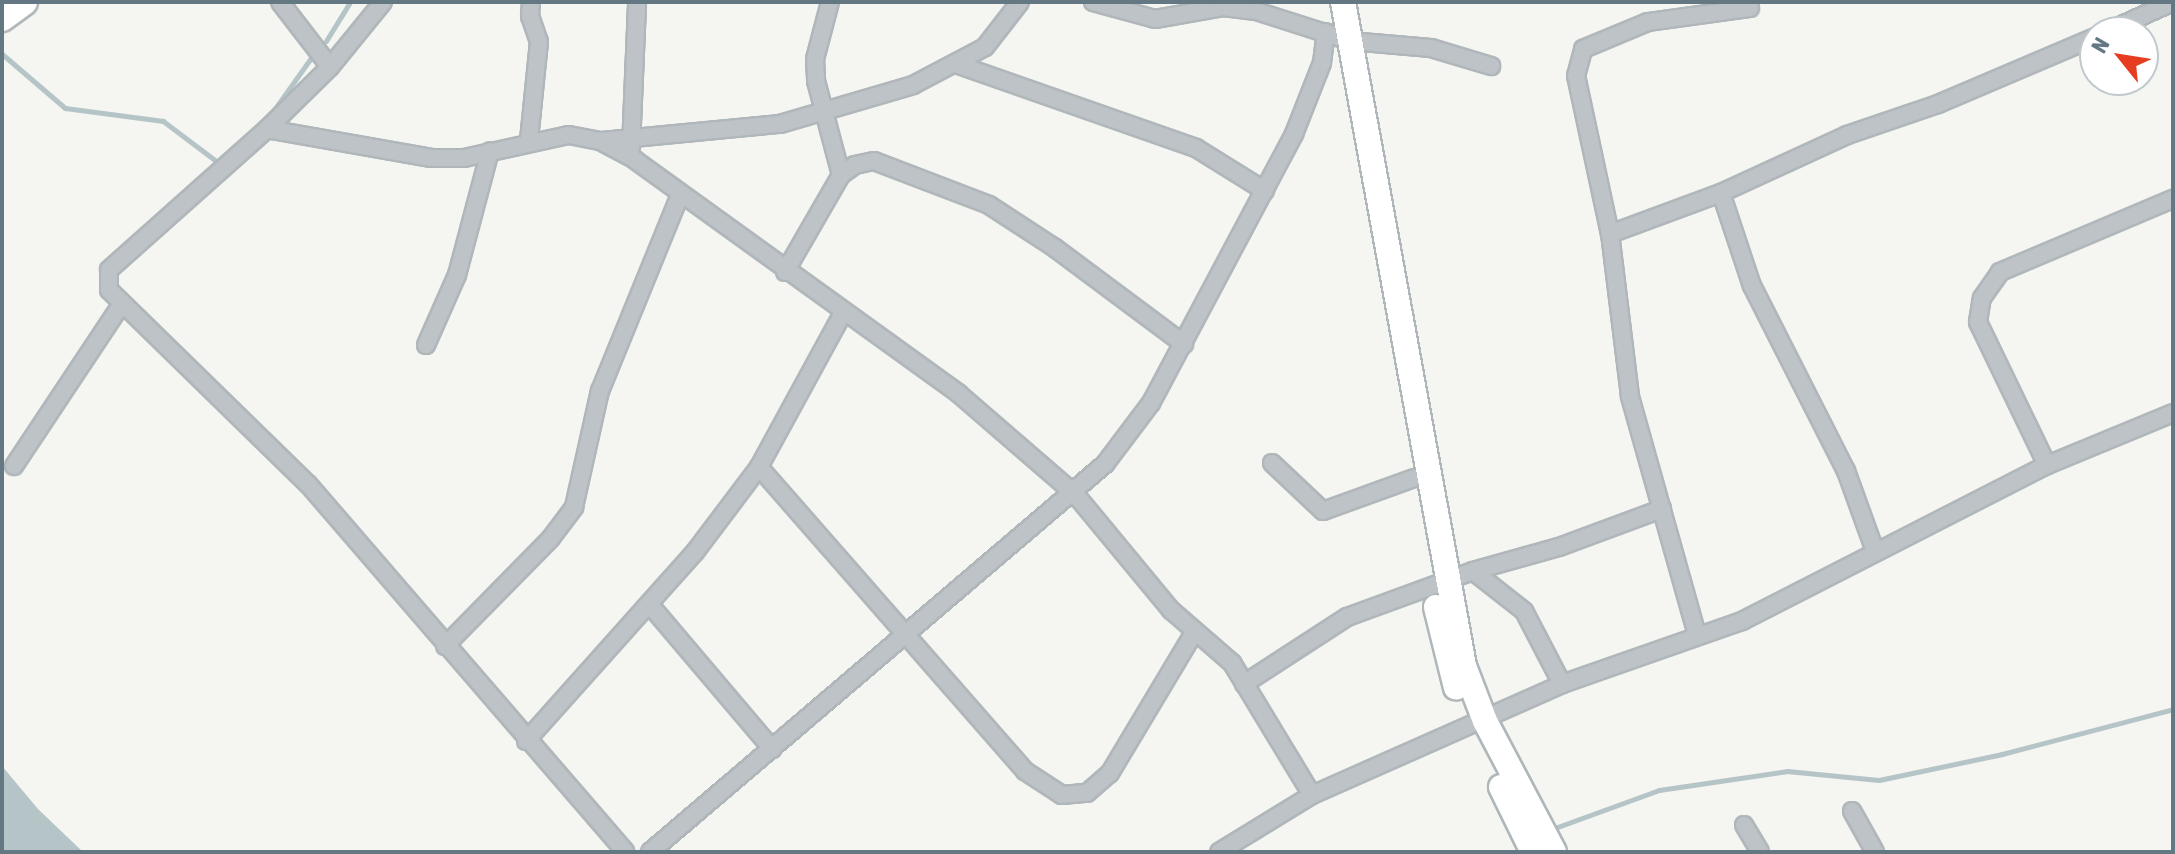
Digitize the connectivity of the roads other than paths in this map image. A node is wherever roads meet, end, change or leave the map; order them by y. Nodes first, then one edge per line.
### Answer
1 (24, 2) edge
2 (280, 2) edge
3 (383, 2) edge
4 (531, 2) edge
5 (637, 2) edge
6 (830, 2) edge
7 (1020, 2) edge
8 (1093, 2) edge
9 (1331, 2) edge
10 (1343, 2) edge
11 (2173, 2) edge
12 (1750, 8) dead end
13 (2142, 16) edge
14 (2, 18) edge
15 (1338, 36) junction
16 (2079, 44) edge
17 (959, 65) junction
18 (1491, 66) dead end
19 (330, 67) junction
20 (822, 112) junction
21 (267, 129) junction
22 (628, 138) junction
23 (529, 140) junction
24 (600, 141) junction
25 (490, 151) junction
26 (635, 160) junction
27 (841, 175) junction
28 (1265, 191) junction
29 (1721, 193) junction
30 (680, 195) junction
31 (2173, 199) edge
32 (1610, 234) junction
33 (785, 272) junction
34 (121, 305) junction
35 (843, 313) junction
36 (1184, 344) junction
37 (426, 345) dead end
38 (2173, 413) edge
39 (1272, 463) dead end
40 (2047, 465) junction
41 (14, 466) dead end
42 (759, 467) junction
43 (1414, 478) junction
44 (1075, 494) junction
45 (1662, 509) junction
46 (1875, 551) junction
47 (1473, 571) junction
48 (1439, 580) junction
49 (650, 605) junction
50 (1195, 631) junction
51 (1697, 635) junction
52 (906, 636) junction
53 (445, 646) junction
54 (1244, 684) junction
55 (1562, 684) junction
56 (1477, 722) junction
57 (526, 741) junction
58 (772, 749) junction
59 (1312, 795) junction
60 (1852, 811) dead end
61 (1744, 825) dead end
62 (626, 852) edge
63 (650, 852) edge
64 (1219, 852) edge
65 (1533, 852) edge
66 (1554, 852) edge
67 (1760, 852) edge
68 (1875, 852) edge

1 - 14 main road
2 - 19 street
3 - 19 street
4 - 23 street
5 - 22 street
6 - 20 street
7 - 17 street
8 - 15 street
9 - 15 main road
10 - 15 main road
11 - 13 street
12 - 32 street
15 - 18 street
15 - 28 street
15 - 43 main road
15 - 48 main road
16 - 29 street
17 - 20 street
17 - 28 street
19 - 21 street
20 - 22 street
20 - 27 street
21 - 25 street
21 - 34 street
22 - 24 street
22 - 26 street
23 - 24 street
23 - 25 street
24 - 26 street
25 - 37 street
26 - 30 street
27 - 33 street
27 - 36 street
28 - 36 street
29 - 32 street
29 - 46 street
30 - 33 street
30 - 53 street
31 - 40 street
32 - 45 street
33 - 35 street
34 - 41 street
34 - 53 street
35 - 42 street
35 - 44 street
36 - 44 street
38 - 40 street
39 - 43 street
40 - 46 street
42 - 49 street
42 - 52 street
43 - 48 main road
44 - 50 street
44 - 52 street
45 - 47 street
45 - 51 street
46 - 51 street
47 - 48 street
47 - 55 street
48 - 54 street
48 - 56 main road
49 - 57 street
49 - 58 street
50 - 52 street
50 - 54 street
51 - 55 street
52 - 58 street
53 - 57 street
54 - 59 street
55 - 56 street
56 - 59 street
56 - 65 main road
56 - 66 main road
57 - 62 street
58 - 63 street
59 - 64 street
60 - 68 street
61 - 67 street

